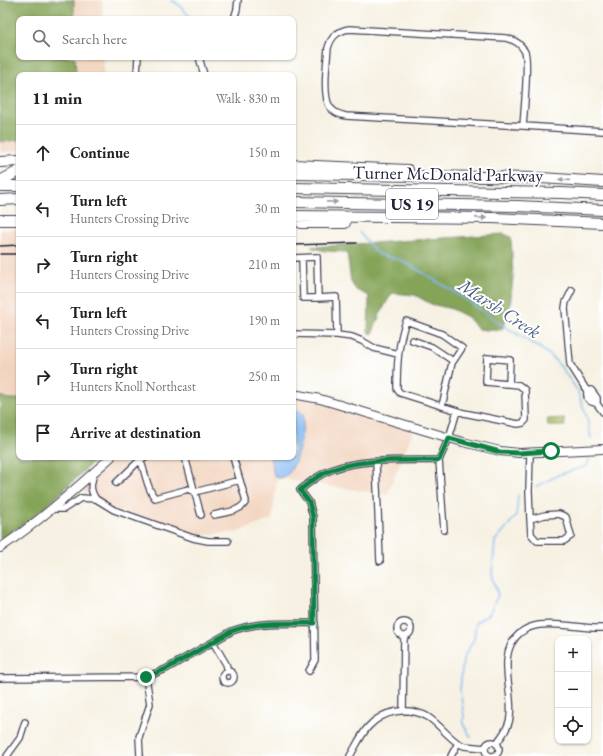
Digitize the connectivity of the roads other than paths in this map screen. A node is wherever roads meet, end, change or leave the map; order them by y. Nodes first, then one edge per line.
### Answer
1 (238, 0) edge
2 (235, 16) edge
3 (138, 60) edge
4 (200, 60) edge
5 (137, 72) edge
6 (203, 72) edge
7 (523, 126) junction
8 (603, 130) edge
9 (16, 161) edge
10 (0, 162) edge
11 (296, 165) edge
12 (16, 173) edge
13 (296, 174) edge
14 (492, 178) junction
15 (0, 181) edge
16 (603, 182) edge
17 (0, 186) edge
18 (16, 186) edge
19 (296, 188) edge
20 (603, 195) edge
21 (16, 199) edge
22 (0, 200) edge
23 (296, 202) edge
24 (603, 210) edge
25 (296, 216) edge
26 (455, 217) junction
27 (0, 220) edge
28 (16, 220) edge
29 (296, 223) edge
30 (603, 223) edge
31 (296, 258) edge
32 (302, 258) junction
33 (572, 290) dead end
34 (318, 298) junction
35 (296, 334) edge
36 (337, 335) junction
37 (412, 340) dead end
38 (398, 354) junction
39 (453, 361) junction
40 (508, 384) junction
41 (296, 395) edge
42 (442, 406) junction
43 (457, 411) junction
44 (603, 412) edge
45 (449, 438) junction
46 (603, 449) edge
47 (530, 453) junction
48 (107, 460) edge
49 (140, 460) joint
50 (186, 460) edge
51 (234, 460) edge
52 (439, 460) junction
53 (376, 462) junction
54 (95, 471) junction
55 (240, 480) junction
56 (116, 483) dead end
57 (195, 492) junction
58 (96, 499) junction
59 (52, 509) junction
60 (201, 515) dead end
61 (214, 515) dead end
62 (530, 519) junction
63 (444, 530) dead end
64 (228, 541) dead end
65 (0, 548) edge
66 (380, 561) dead end
67 (314, 623) junction
68 (603, 628) edge
69 (404, 636) dead end
70 (213, 642) junction
71 (228, 671) dead end
72 (309, 671) dead end
73 (146, 677) junction
74 (0, 678) edge
75 (403, 711) junction
76 (25, 722) dead end
77 (458, 743) junction
78 (496, 744) junction
79 (485, 748) junction
80 (496, 755) edge
81 (7, 756) edge
82 (140, 756) edge
83 (350, 756) edge
84 (451, 756) edge

1 - 2 street
3 - 5 street
4 - 6 street
7 - 7 street
7 - 8 street
9 - 10 highway
11 - 14 highway
12 - 15 highway
13 - 14 highway
16 -> 14 highway
17 - 18 highway
19 - 20 highway, Turner McDonald Parkway / US 19
21 - 22 highway
23 -> 24 highway, Turner McDonald Parkway / US 19
25 - 26 highway
26 - 29 highway
26 -> 30 highway
27 - 28 highway
31 - 32 street
32 - 34 street
32 - 34 street
33 - 44 street
34 - 36 street
35 - 36 street
36 - 38 street
37 - 39 street
38 - 39 street
38 - 42 street
39 - 42 street
40 - 40 street
40 - 43 street
41 - 45 street
42 - 43 street
43 - 45 street
45 - 47 street
45 - 52 street
46 - 47 street
47 - 62 street
48 - 54 street
49 - 56 street
49 - 57 street
50 - 57 street
51 - 55 street
52 - 53 street
52 - 63 street
53 - 66 street
53 - 67 street
54 - 58 street
54 - 59 street
55 - 57 street
55 - 61 street
57 - 60 street
58 - 59 street
58 - 64 street
59 - 65 street
62 - 62 street
67 - 70 street
67 - 72 street
68 - 78 street
69 - 75 street
70 - 71 street
70 - 73 street
73 - 74 street
73 - 82 street
75 - 77 street
75 - 83 street
76 - 81 street
77 - 79 street
77 - 84 street
78 - 79 street
78 - 80 street
79 - 80 street

